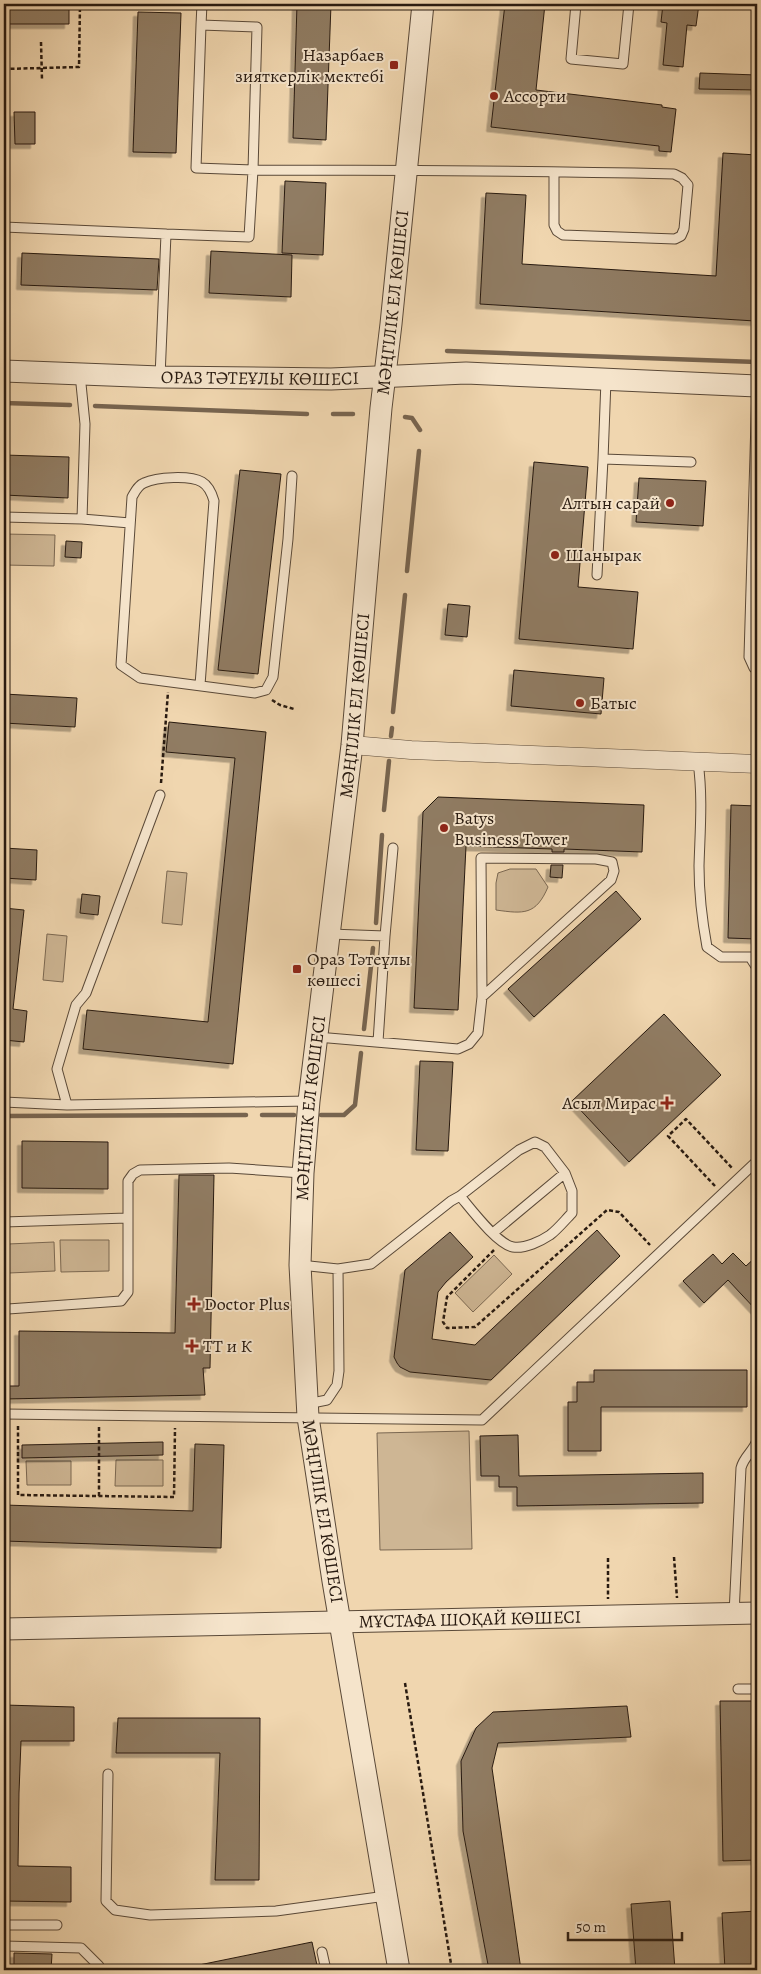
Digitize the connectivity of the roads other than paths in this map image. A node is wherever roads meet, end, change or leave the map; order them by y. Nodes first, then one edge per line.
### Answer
1 (202, 4) edge
2 (423, 4) edge
3 (576, 4) edge
4 (629, 4) edge
5 (201, 25) junction
6 (252, 170) junction
7 (406, 170) junction
8 (554, 172) junction
9 (4, 227) edge
10 (166, 234) junction
11 (4, 371) edge
12 (80, 374) junction
13 (160, 377) junction
14 (384, 378) junction
15 (606, 380) junction
16 (757, 387) edge
17 (603, 459) junction
18 (691, 462) dead end
19 (292, 476) dead end
20 (4, 517) edge
21 (82, 519) junction
22 (130, 523) junction
23 (597, 575) dead end
24 (757, 670) edge
25 (200, 685) junction
26 (352, 745) junction
27 (698, 762) junction
28 (757, 764) edge
29 (160, 795) road end
30 (393, 848) dead end
31 (330, 934) junction
32 (384, 936) junction
33 (754, 957) edge
34 (757, 968) edge
35 (482, 997) junction
36 (317, 1037) junction
37 (378, 1042) junction
38 (4, 1102) edge
39 (309, 1102) junction
40 (67, 1105) junction
41 (757, 1161) edge
42 (303, 1173) junction
43 (565, 1173) junction
44 (460, 1196) junction
45 (127, 1218) junction
46 (4, 1222) edge
47 (493, 1233) junction
48 (300, 1265) junction
49 (338, 1269) junction
50 (4, 1306) edge
51 (308, 1411) junction
52 (4, 1414) edge
53 (757, 1440) edge
54 (757, 1613) edge
55 (734, 1614) junction
56 (340, 1622) junction
57 (4, 1629) edge
58 (738, 1689) dead end
59 (757, 1689) edge
60 (108, 1774) dead end
61 (386, 1896) junction
62 (4, 1925) edge
63 (57, 1925) dead end
64 (4, 1946) edge
65 (322, 1952) dead end
66 (100, 1970) edge
67 (326, 1970) edge
68 (399, 1970) edge

1 - 5 lane
2 - 7 street, МӘҢГІЛІК ЕЛ КӨШЕСІ
3 - 4 lane
5 - 6 lane
5 - 6 lane
6 - 7 lane
6 - 10 lane
7 - 8 lane
7 - 14 street, МӘҢГІЛІК ЕЛ КӨШЕСІ
8 - 8 lane
9 - 10 lane
10 - 13 lane
11 - 12 street, ОРАЗ ТӘТЕҰЛЫ КӨШЕСІ
12 - 13 street, ОРАЗ ТӘТЕҰЛЫ КӨШЕСІ
12 - 21 lane
13 - 14 street, ОРАЗ ТӘТЕҰЛЫ КӨШЕСІ
14 - 15 street, ОРАЗ ТӘТЕҰЛЫ КӨШЕСІ
14 - 26 street, МӘҢГІЛІК ЕЛ КӨШЕСІ
15 - 16 street, ОРАЗ ТӘТЕҰЛЫ КӨШЕСІ
15 - 17 lane
16 - 24 lane
17 - 18 lane
17 - 23 lane
19 - 25 lane
20 - 21 lane
21 - 22 lane
22 - 25 lane
22 - 25 lane
26 - 27 street
26 - 31 street, МӘҢГІЛІК ЕЛ КӨШЕСІ
27 - 28 street
27 - 33 lane
29 - 40 lane
30 - 32 lane
31 - 32 lane
31 - 36 street, МӘҢГІЛІК ЕЛ КӨШЕСІ
32 - 37 lane
33 - 34 lane
35 - 35 lane
35 - 37 lane
36 - 37 lane
36 - 39 street, МӘҢГІЛІК ЕЛ КӨШЕСІ
38 - 40 lane
39 - 40 lane
39 - 42 street, МӘҢГІЛІК ЕЛ КӨШЕСІ
41 - 51 lane
42 - 45 lane
42 - 48 street, МӘҢГІЛІК ЕЛ КӨШЕСІ
43 - 44 lane
43 - 47 lane
43 - 47 lane
44 - 47 lane
44 - 49 lane
45 - 46 lane
45 - 50 lane
48 - 49 lane
48 - 51 street, МӘҢГІЛІК ЕЛ КӨШЕСІ
49 - 51 lane
51 - 52 lane
51 - 56 street, МӘҢГІЛІК ЕЛ КӨШЕСІ
53 - 55 lane
54 - 55 street, МҰСТАФА ШОҚАЙ КӨШЕСІ
55 - 56 street, МҰСТАФА ШОҚАЙ КӨШЕСІ
56 - 57 street, МҰСТАФА ШОҚАЙ КӨШЕСІ
56 - 61 street, МӘҢГІЛІК ЕЛ КӨШЕСІ
58 - 59 lane
60 - 61 lane
61 - 68 street, МӘҢГІЛІК ЕЛ КӨШЕСІ
62 - 63 lane
64 - 66 lane
65 - 67 lane

